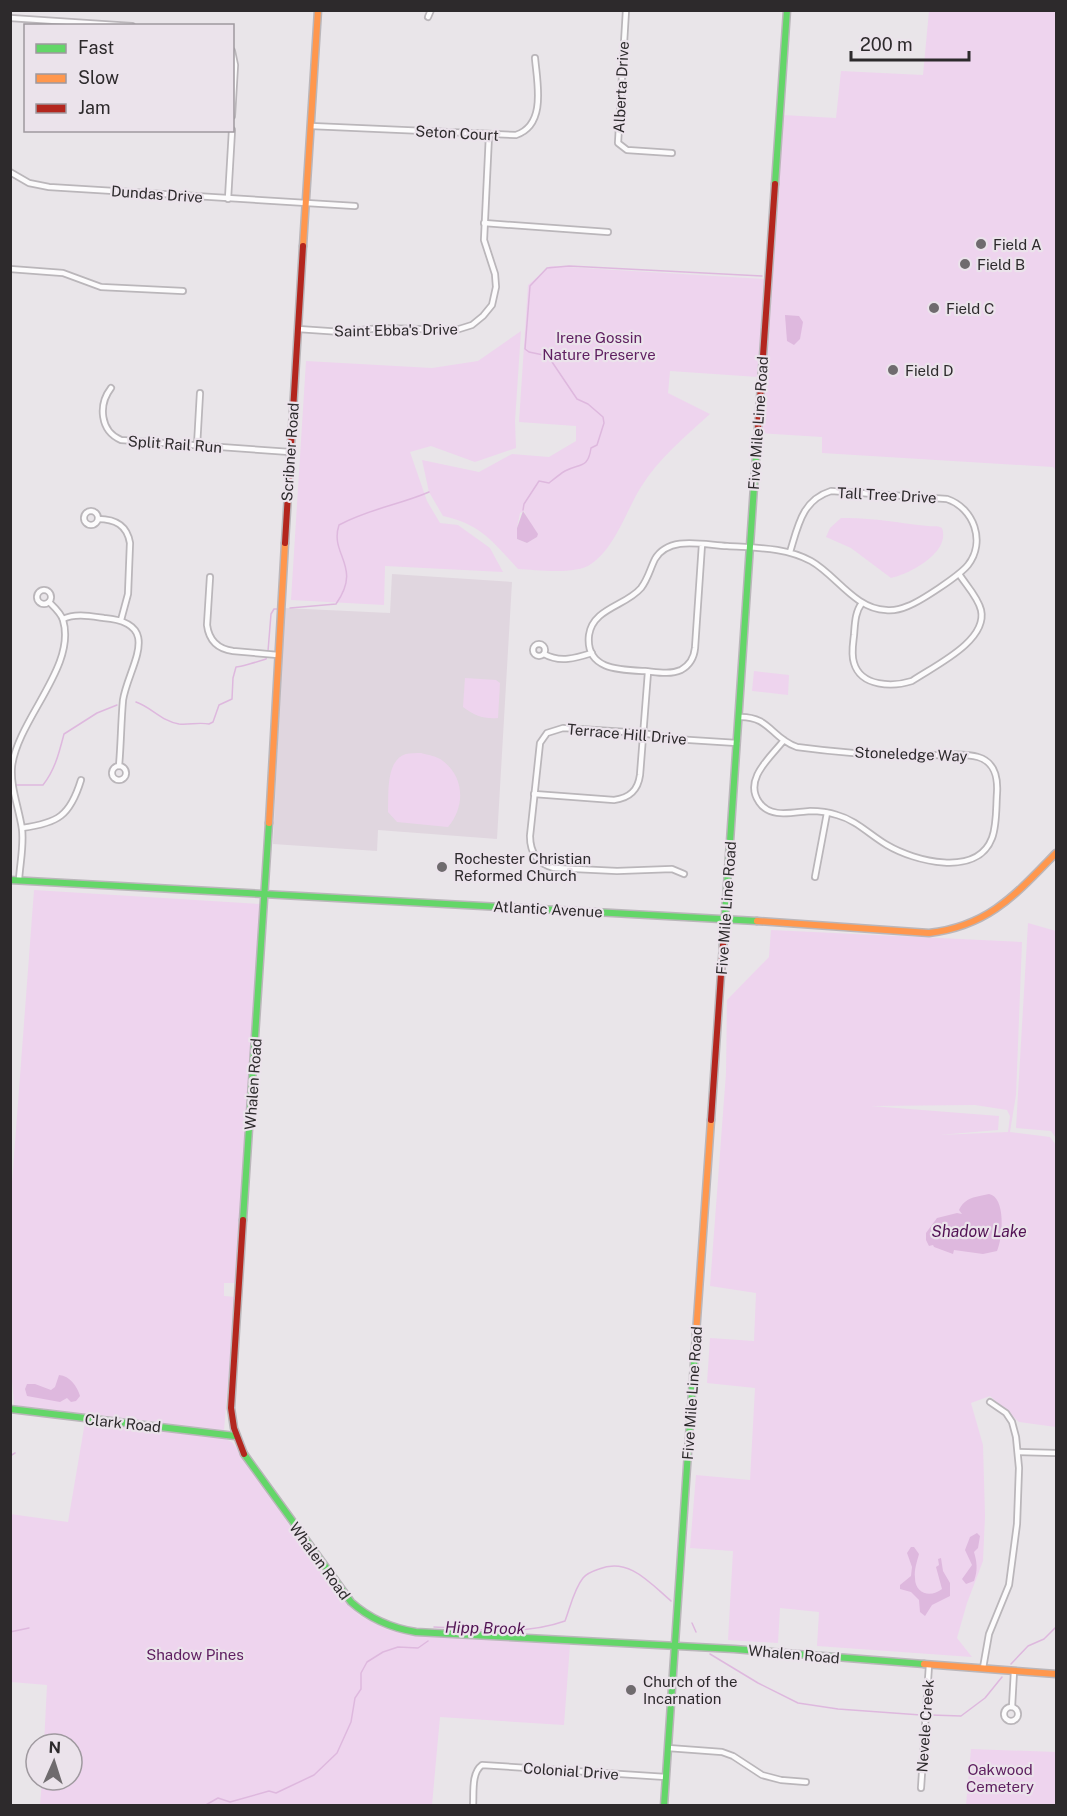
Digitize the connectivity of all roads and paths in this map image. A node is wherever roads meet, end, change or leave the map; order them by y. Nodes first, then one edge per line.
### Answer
1 (318, 10) edge
2 (431, 10) edge
3 (626, 10) edge
4 (787, 10) edge
5 (428, 17) dead end
6 (10, 18) edge
7 (46, 23) edge
8 (75, 24) edge
9 (535, 58) dead end
10 (234, 60) edge
11 (234, 82) edge
12 (311, 126) junction
13 (232, 132) edge
14 (489, 135) junction
15 (672, 153) dead end
16 (10, 172) edge
17 (228, 199) junction
18 (307, 203) junction
19 (355, 206) dead end
20 (484, 223) junction
21 (608, 232) dead end
22 (10, 268) edge
23 (183, 291) dead end
24 (298, 329) junction
25 (111, 388) dead end
26 (200, 393) dead end
27 (197, 446) junction
28 (290, 452) junction
29 (98, 519) dead end
30 (702, 544) junction
31 (749, 547) junction
32 (790, 552) junction
33 (959, 574) junction
34 (210, 577) dead end
35 (49, 602) dead end
36 (862, 603) junction
37 (63, 620) junction
38 (121, 620) junction
39 (592, 652) junction
40 (544, 654) dead end
41 (278, 655) junction
42 (648, 672) junction
43 (739, 717) junction
44 (643, 733) junction
45 (784, 740) junction
46 (737, 743) junction
47 (119, 766) dead end
48 (81, 780) dead end
49 (534, 794) junction
50 (827, 813) junction
51 (22, 828) junction
52 (1056, 853) edge
53 (684, 874) dead end
54 (815, 877) dead end
55 (10, 880) edge
56 (19, 880) junction
57 (266, 894) junction
58 (725, 919) junction
59 (990, 1402) dead end
60 (10, 1409) edge
61 (236, 1436) junction
62 (1018, 1452) junction
63 (1056, 1453) edge
64 (675, 1646) junction
65 (929, 1665) junction
66 (983, 1668) junction
67 (1014, 1671) junction
68 (1056, 1674) edge
69 (1012, 1707) dead end
70 (668, 1748) junction
71 (666, 1777) junction
72 (806, 1782) dead end
73 (921, 1788) dead end
74 (473, 1806) edge
75 (664, 1806) edge

1 - 12 main road, Scribner Road
2 - 5 street
3 - 15 street, Alberta Drive
4 - 31 main road, Five Mile Line Road
6 - 7 street
7 - 8 street
9 - 14 street, Seton Court
10 - 11 street
12 - 14 street, Seton Court
12 - 18 main road, Scribner Road
13 - 17 street
14 - 20 street, Saint Ebba's Drive
16 - 17 street, Dundas Drive
17 - 18 street, Dundas Drive
18 - 19 street, Dundas Drive
18 - 24 main road, Scribner Road
20 - 21 street
20 - 24 street, Saint Ebba's Drive
22 - 23 street
24 - 28 main road, Scribner Road
25 - 27 street, Split Rail Run
26 - 27 street
27 - 28 street, Split Rail Run
28 - 41 main road, Scribner Road
29 - 38 street
30 - 31 street, Tall Tree Drive
30 - 39 street, Tall Tree Drive
30 - 42 street
31 - 32 street, Tall Tree Drive
31 - 43 main road, Five Mile Line Road
32 - 33 street, Tall Tree Drive
32 - 36 street, Tall Tree Drive
33 - 36 street, Tall Tree Drive
33 - 36 street
34 - 41 street
35 - 37 street
37 - 38 street
37 - 51 street
38 - 47 street
39 - 40 street
39 - 42 street
41 - 57 main road, Scribner Road
42 - 44 street
43 - 45 street, Stoneledge Way
43 - 46 main road, Five Mile Line Road
44 - 46 street, Terrace Hill Drive
44 - 49 street, Terrace Hill Drive
44 - 49 street
45 - 50 street, Stoneledge Way
45 - 50 street, Stoneledge Way
46 - 58 main road, Five Mile Line Road
48 - 51 street
49 - 53 street, Terrace Hill Drive
50 - 54 street
51 - 56 street
52 - 58 main road, Atlantic Avenue
55 - 56 main road, Atlantic Avenue
56 - 57 main road, Atlantic Avenue
57 - 58 main road, Atlantic Avenue
57 - 61 main road, Whalen Road
58 - 64 main road, Five Mile Line Road
59 - 62 street
60 - 61 main road, Clark Road
61 - 64 main road, Whalen Road
62 - 63 street
62 - 66 street
64 - 65 main road, Whalen Road
64 - 70 main road, Five Mile Line Road
65 - 66 main road, Whalen Road
65 - 73 street, Nevele Creek
66 - 67 main road, Whalen Road
67 - 68 main road, Whalen Road
67 - 69 street
70 - 71 main road, Five Mile Line Road
70 - 72 street
71 - 74 street, Colonial Drive
71 - 75 main road, Five Mile Line Road

